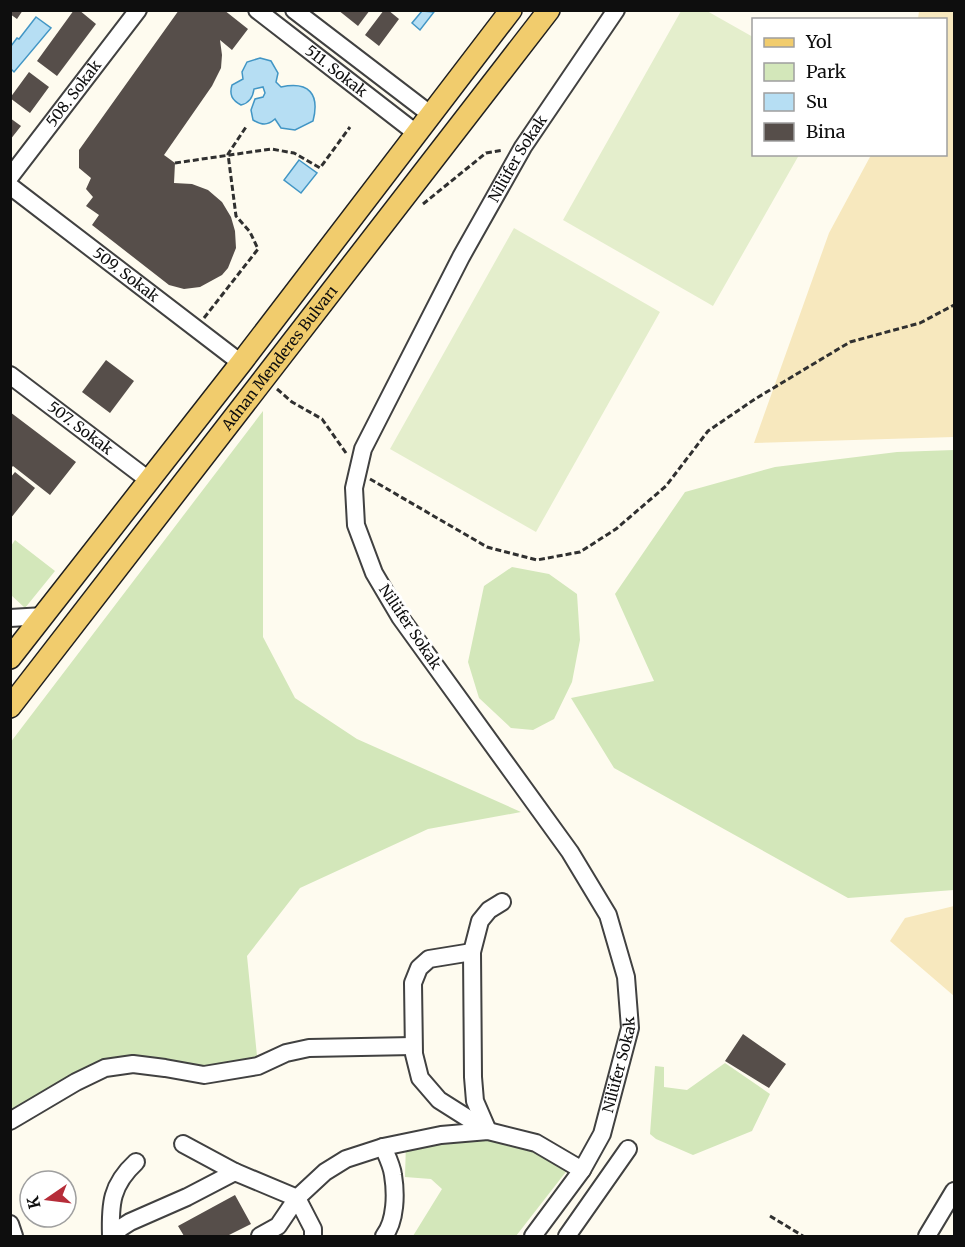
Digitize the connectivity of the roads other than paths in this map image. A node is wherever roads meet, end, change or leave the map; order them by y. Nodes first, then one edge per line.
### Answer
1 (138, 10) edge
2 (257, 10) edge
3 (294, 10) edge
4 (511, 10) edge
5 (549, 10) edge
6 (616, 10) edge
7 (430, 114) junction
8 (416, 133) junction
9 (10, 177) edge
10 (10, 186) edge
11 (242, 363) junction
12 (14, 382) edge
13 (150, 481) junction
14 (44, 616) junction
15 (10, 618) edge
16 (10, 658) edge
17 (10, 706) edge
18 (502, 902) dead end
19 (472, 952) junction
20 (413, 1046) junction
21 (10, 1121) edge
22 (488, 1131) junction
23 (183, 1144) dead end
24 (383, 1147) junction
25 (628, 1149) dead end
26 (136, 1162) dead end
27 (582, 1170) junction
28 (234, 1172) junction
29 (954, 1191) edge
30 (297, 1198) junction
31 (10, 1224) edge
32 (14, 1236) edge
33 (113, 1236) edge
34 (260, 1236) edge
35 (314, 1236) edge
36 (384, 1236) edge
37 (533, 1236) edge
38 (567, 1236) edge
39 (927, 1236) edge

1 - 9 street, 508. Sokak
2 - 8 street, 511. Sokak
3 - 7 street, 511. Sokak
4 - 7 main road, Adnan Menderes Bulvarı
5 - 17 main road, Adnan Menderes Bulvarı
6 - 27 street, Nilüfer Sokak
7 - 8 main road, Adnan Menderes Bulvarı
8 - 11 main road, Adnan Menderes Bulvarı
10 - 11 street, 509. Sokak
11 - 13 main road, Adnan Menderes Bulvarı
12 - 13 street, 507. Sokak
13 - 14 main road, Adnan Menderes Bulvarı
14 - 15 street
14 - 16 main road, Adnan Menderes Bulvarı
18 - 19 street
19 - 20 street
19 - 22 street
20 - 21 street
20 - 22 street
22 - 24 street
22 - 27 street
23 - 28 street
24 - 30 street
24 - 36 street
25 - 38 street
26 - 33 street
27 - 37 street, Nilüfer Sokak
28 - 30 street
28 - 33 street
29 - 39 street
30 - 34 street
30 - 35 street
31 - 32 street

